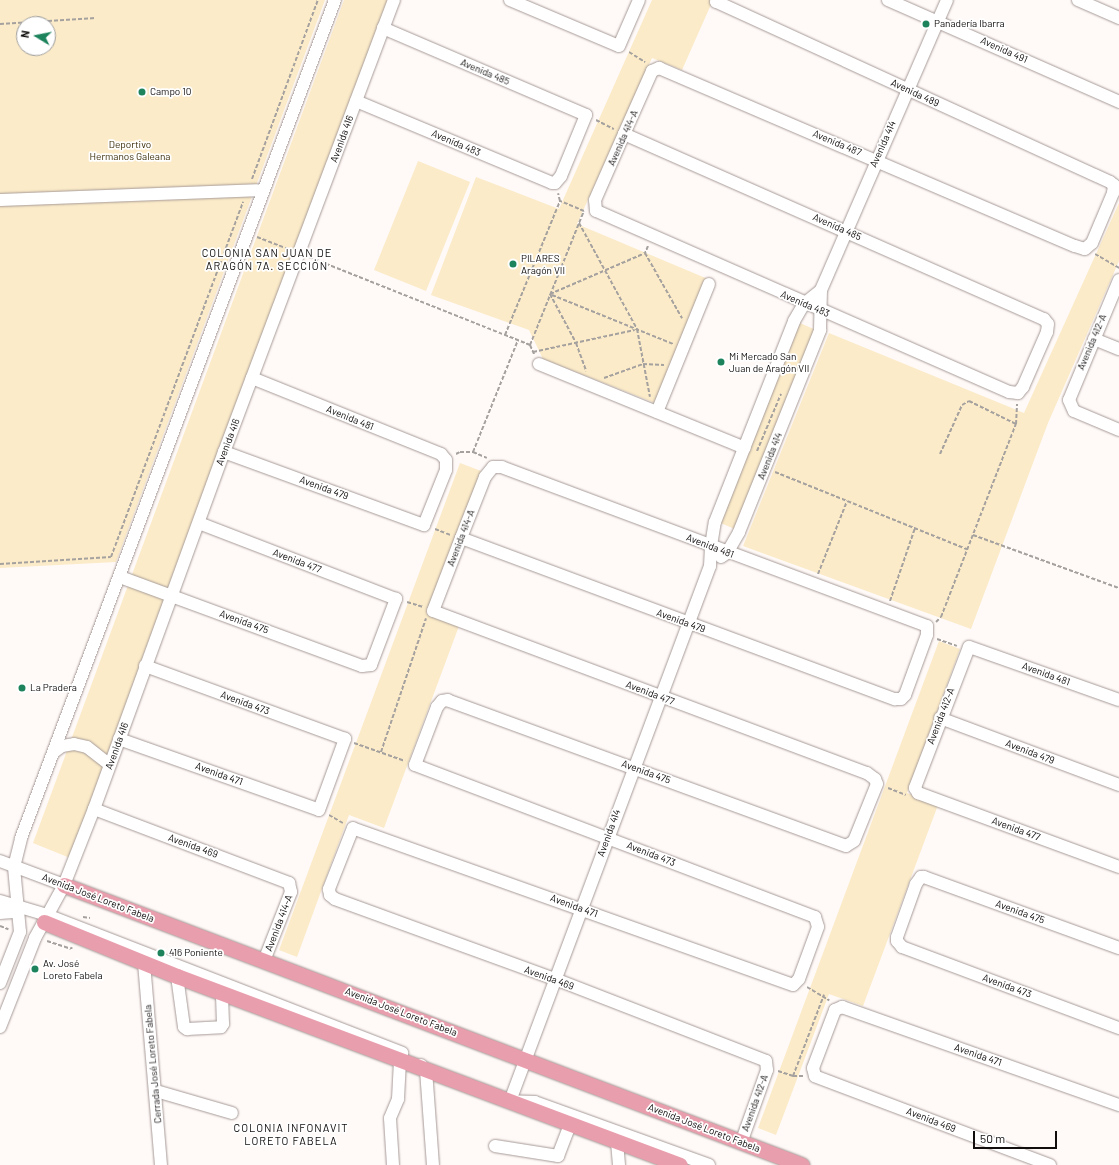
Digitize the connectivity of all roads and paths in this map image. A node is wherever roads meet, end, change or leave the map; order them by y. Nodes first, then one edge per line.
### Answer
1 (318, 0) edge
2 (336, 0) edge
3 (394, 0) edge
4 (510, 0) edge
5 (639, 0) edge
6 (888, 0) edge
7 (948, 0) edge
8 (1078, 0) edge
9 (717, 1) edge
10 (96, 18) dead end
11 (1119, 18) edge
12 (938, 21) junction
13 (0, 24) edge
14 (383, 28) junction
15 (619, 46) junction
16 (655, 69) junction
17 (907, 90) junction
18 (356, 101) junction
19 (1119, 102) edge
20 (586, 115) junction
21 (624, 134) junction
22 (876, 160) junction
23 (556, 183) junction
24 (252, 190) junction
25 (0, 200) edge
26 (560, 201) junction
27 (594, 208) joint
28 (579, 223) junction
29 (845, 231) junction
30 (249, 234) junction
31 (651, 237) junction
32 (1085, 249) junction
33 (644, 253) junction
34 (299, 254) junction
35 (1119, 268) edge
36 (605, 271) junction
37 (1119, 280) edge
38 (709, 284) dead end
39 (821, 290) junction
40 (550, 294) junction
41 (804, 304) junction
42 (822, 311) junction
43 (637, 329) junction
44 (690, 332) junction
45 (505, 335) junction
46 (1094, 338) junction
47 (518, 340) junction
48 (576, 343) junction
49 (683, 348) junction
50 (1119, 349) edge
51 (533, 352) dead end
52 (539, 364) dead end
53 (643, 364) junction
54 (676, 366) junction
55 (252, 378) junction
56 (588, 384) junction
57 (783, 388) dead end
58 (1018, 393) junction
59 (654, 411) junction
60 (1016, 424) junction
61 (1119, 430) edge
62 (745, 448) junction
63 (224, 452) junction
64 (756, 452) dead end
65 (940, 454) dead end
66 (446, 460) junction
67 (493, 467) joint
68 (765, 468) junction
69 (847, 501) junction
70 (199, 523) junction
71 (424, 525) junction
72 (915, 528) junction
73 (973, 535) junction
74 (461, 538) junction
75 (711, 546) junction
76 (967, 549) junction
77 (727, 553) junction
78 (0, 564) edge
79 (710, 566) junction
80 (120, 577) junction
81 (815, 584) junction
82 (1119, 588) edge
83 (172, 595) junction
84 (396, 599) junction
85 (431, 610) junction
86 (887, 610) junction
87 (941, 617) dead end
88 (688, 623) junction
89 (927, 630) junction
90 (969, 649) junction
91 (146, 666) junction
92 (660, 697) junction
93 (1119, 700) edge
94 (940, 718) junction
95 (119, 739) junction
96 (345, 740) junction
97 (54, 752) junction
98 (381, 752) junction
99 (110, 765) junction
100 (415, 765) junction
101 (634, 767) junction
102 (877, 784) junction
103 (1119, 786) edge
104 (915, 790) junction
105 (94, 809) junction
106 (319, 810) junction
107 (353, 828) junction
108 (608, 837) junction
109 (0, 861) edge
110 (14, 867) junction
111 (1119, 867) edge
112 (920, 878) joint
113 (64, 885) junction
114 (291, 885) joint
115 (0, 901) edge
116 (0, 908) edge
117 (581, 908) junction
118 (16, 910) junction
119 (0, 913) edge
120 (45, 918) junction
121 (44, 940) dead end
122 (1119, 948) edge
123 (71, 949) dead end
124 (264, 961) junction
125 (144, 963) junction
126 (177, 976) junction
127 (555, 980) junction
128 (0, 983) edge
129 (795, 984) junction
130 (222, 993) junction
131 (824, 995) junction
132 (4, 1004) edge
133 (837, 1008) junction
134 (0, 1027) edge
135 (1119, 1028) edge
136 (525, 1059) junction
137 (400, 1060) junction
138 (767, 1065) junction
139 (426, 1070) junction
140 (813, 1074) junction
141 (793, 1076) junction
142 (156, 1091) junction
143 (510, 1100) junction
144 (1119, 1105) edge
145 (232, 1113) dead end
146 (570, 1124) junction
147 (617, 1142) junction
148 (740, 1143) junction
149 (495, 1146) dead end
150 (161, 1165) edge
151 (393, 1165) edge
152 (434, 1165) edge
153 (619, 1165) edge
154 (680, 1165) edge
155 (709, 1165) edge
156 (802, 1165) edge
157 (1050, 1165) edge

1 - 24 path
2 - 30 street
3 - 14 street, Avenida 416
4 - 15 street
5 - 15 street
6 - 12 street, Avenida 491
7 - 12 street, Avenida 414
8 - 11 street
9 - 17 street, Avenida 489
10 - 13 path
12 - 17 street, Avenida 414
12 - 19 street, Avenida 491
14 - 18 street, Avenida 416
14 - 20 street, Avenida 485
15 - 16 path
16 - 21 street, Avenida 414-A
16 - 22 street, Avenida 487
17 - 22 street, Avenida 414
17 - 32 street, Avenida 489
18 - 23 street, Avenida 483
18 - 34 street, Avenida 416
20 - 21 path
20 - 23 street
21 - 27 street, Avenida 414-A
21 - 29 street, Avenida 485
22 - 29 street, Avenida 414
22 - 32 street, Avenida 487
23 - 26 path
24 - 25 street
24 - 78 path
26 - 28 path
26 - 45 path
27 - 31 street, Avenida 483
28 - 36 path
28 - 40 path
29 - 39 street, Avenida 414
29 - 58 street, Avenida 485
30 - 34 path
30 - 80 street
31 - 33 path
31 - 41 street, Avenida 483
32 - 35 path
33 - 36 path
33 - 44 path
34 - 45 path
34 - 55 street, Avenida 416
36 - 40 path
36 - 43 path
37 - 46 street, Avenida 412-A
38 - 44 street
39 - 41 street, Avenida 414
39 - 42 street, Avenida 414
40 - 43 path
40 - 47 path
40 - 48 path
41 - 42 street, Avenida 483
41 - 62 street, Avenida 414
42 - 58 street, Avenida 483
42 - 68 street, Avenida 414
43 - 48 path
43 - 49 path
43 - 53 path
44 - 49 street
45 - 47 path
46 - 50 street
46 - 61 street, Avenida 412-A
47 - 66 path
48 - 51 path
48 - 56 path
49 - 54 street
52 - 56 street
53 - 54 path
53 - 56 path
53 - 59 path
54 - 59 street
55 - 63 street, Avenida 416
55 - 66 street, Avenida 481
56 - 59 street
57 - 64 path
58 - 60 path
59 - 62 street
60 - 65 path
60 - 73 path
62 - 75 street, Avenida 414
63 - 70 street, Avenida 416
63 - 71 street, Avenida 479
66 - 71 street
67 - 74 street, Avenida 414-A
67 - 75 street, Avenida 481
68 - 69 path
68 - 77 street, Avenida 414
69 - 72 path
69 - 81 path
70 - 83 street, Avenida 416
70 - 84 street, Avenida 477
71 - 74 path
72 - 76 path
72 - 86 path
73 - 76 path
73 - 82 path
74 - 85 street, Avenida 414-A
74 - 88 street, Avenida 479
75 - 77 street, Avenida 481
75 - 79 street, Avenida 414
76 - 87 path
77 - 79 street, Avenida 414
77 - 81 street, Avenida 481
79 - 88 street, Avenida 414
80 - 83 street, Avenida 475
80 - 97 street
81 - 86 street, Avenida 481
83 - 84 street, Avenida 475
83 - 91 street, Avenida 416
84 - 85 path
85 - 92 street, Avenida 477
85 - 98 path
86 - 89 street, Avenida 481
88 - 89 street, Avenida 479
88 - 92 street, Avenida 414
89 - 90 path
90 - 93 street, Avenida 481
90 - 94 street, Avenida 412-A
91 - 95 street, Avenida 416
91 - 96 street, Avenida 473
92 - 101 street, Avenida 414
92 - 102 street, Avenida 477
94 - 103 street, Avenida 479
94 - 104 street, Avenida 412-A
95 - 99 street, Avenida 416
95 - 106 street, Avenida 471
96 - 98 path
96 - 106 street
97 - 99 street
97 - 110 street
98 - 100 path
99 - 105 street, Avenida 416
100 - 101 street, Avenida 475
100 - 108 street, Avenida 473
101 - 102 street, Avenida 475
101 - 108 street, Avenida 414
102 - 104 path
104 - 111 street, Avenida 477
105 - 113 street, Avenida 416
105 - 114 street, Avenida 469
106 - 107 path
107 - 117 street, Avenida 471
107 - 127 street, Avenida 469
108 - 117 street, Avenida 414
108 - 129 street, Avenida 473
109 - 110 street, Avenida José Loreto Fabela
110 - 113 street, Avenida José Loreto Fabela
110 - 118 street
112 - 122 street, Avenida 475
112 - 135 street, Avenida 473
113 - 120 street, Avenida 416
113 - 124 main road, Avenida José Loreto Fabela
114 - 124 street, Avenida 414-A
115 - 118 street
116 - 118 street
117 - 127 street, Avenida 414
117 - 129 street, Avenida 471
118 - 119 street
118 - 120 street
118 - 128 street
120 - 125 main road
120 - 132 street, Avenida 416
120 - 139 street
121 - 123 path
124 - 136 main road, Avenida José Loreto Fabela
125 - 126 main road
125 - 142 street, Cerrada José Loreto Fabela
126 - 130 main road
126 - 130 street
127 - 136 street, Avenida 414
127 - 138 street, Avenida 469
129 - 131 path
130 - 137 main road
131 - 133 path
131 - 141 path
132 - 134 street, Avenida 416
133 - 140 street
133 - 144 street, Avenida 471
136 - 143 street, Avenida 414
136 - 148 main road, Avenida José Loreto Fabela
137 - 139 main road
137 - 151 street
138 - 141 path
138 - 148 street, Avenida 412-A
139 - 143 main road
139 - 152 street
140 - 141 path
140 - 157 street, Avenida 469
142 - 145 street
142 - 150 street, Cerrada José Loreto Fabela
143 - 146 main road
143 - 155 street
146 - 147 main road
146 - 149 street
147 - 153 street
147 - 154 main road
148 - 156 main road, Avenida José Loreto Fabela

